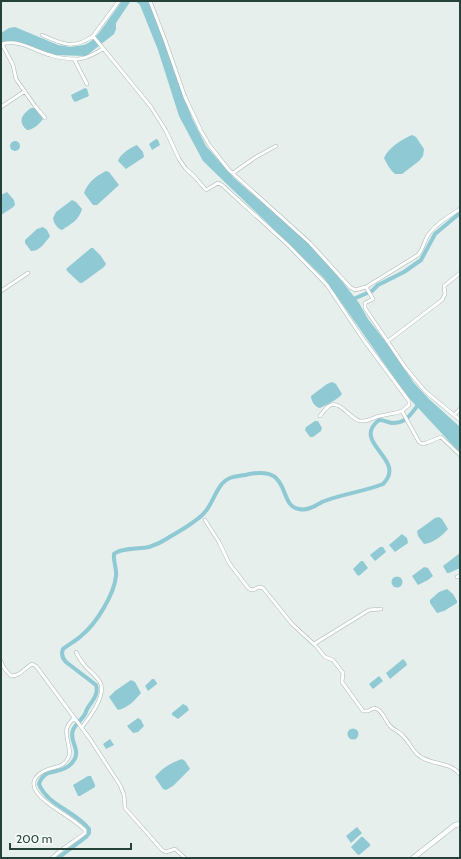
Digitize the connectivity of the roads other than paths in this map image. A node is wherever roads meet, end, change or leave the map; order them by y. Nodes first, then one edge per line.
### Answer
1 (119, 1) edge
2 (150, 1) edge
3 (42, 35) dead end
4 (94, 37) junction
5 (103, 48) junction
6 (74, 59) junction
7 (87, 84) dead end
8 (25, 91) junction
9 (1, 107) edge
10 (45, 118) dead end
11 (276, 146) dead end
12 (233, 173) junction
13 (460, 209) edge
14 (28, 273) dead end
15 (460, 273) edge
16 (367, 288) junction
17 (1, 291) edge
18 (388, 341) junction
19 (460, 410) edge
20 (402, 413) junction
21 (454, 415) junction
22 (320, 416) dead end
23 (460, 420) edge
24 (460, 455) edge
25 (204, 520) dead end
26 (381, 609) dead end
27 (314, 644) junction
28 (76, 652) dead end
29 (1, 661) edge
30 (75, 719) junction
31 (81, 726) junction
32 (460, 775) edge
33 (460, 824) edge
34 (52, 858) edge
35 (185, 858) edge
36 (413, 858) edge

1 - 4 street
2 - 12 street
3 - 4 street
4 - 5 street
5 - 6 street
5 - 20 street
6 - 7 street
6 - 8 street
8 - 9 street
8 - 10 street
11 - 12 street
12 - 16 street
13 - 16 street
14 - 17 street
15 - 18 street
16 - 18 street
18 - 21 street
19 - 21 street
20 - 22 street
20 - 24 street
21 - 23 street
25 - 27 street
26 - 27 street
27 - 32 street
28 - 31 street
29 - 30 street
30 - 31 street
30 - 34 street
31 - 35 street
33 - 36 street

